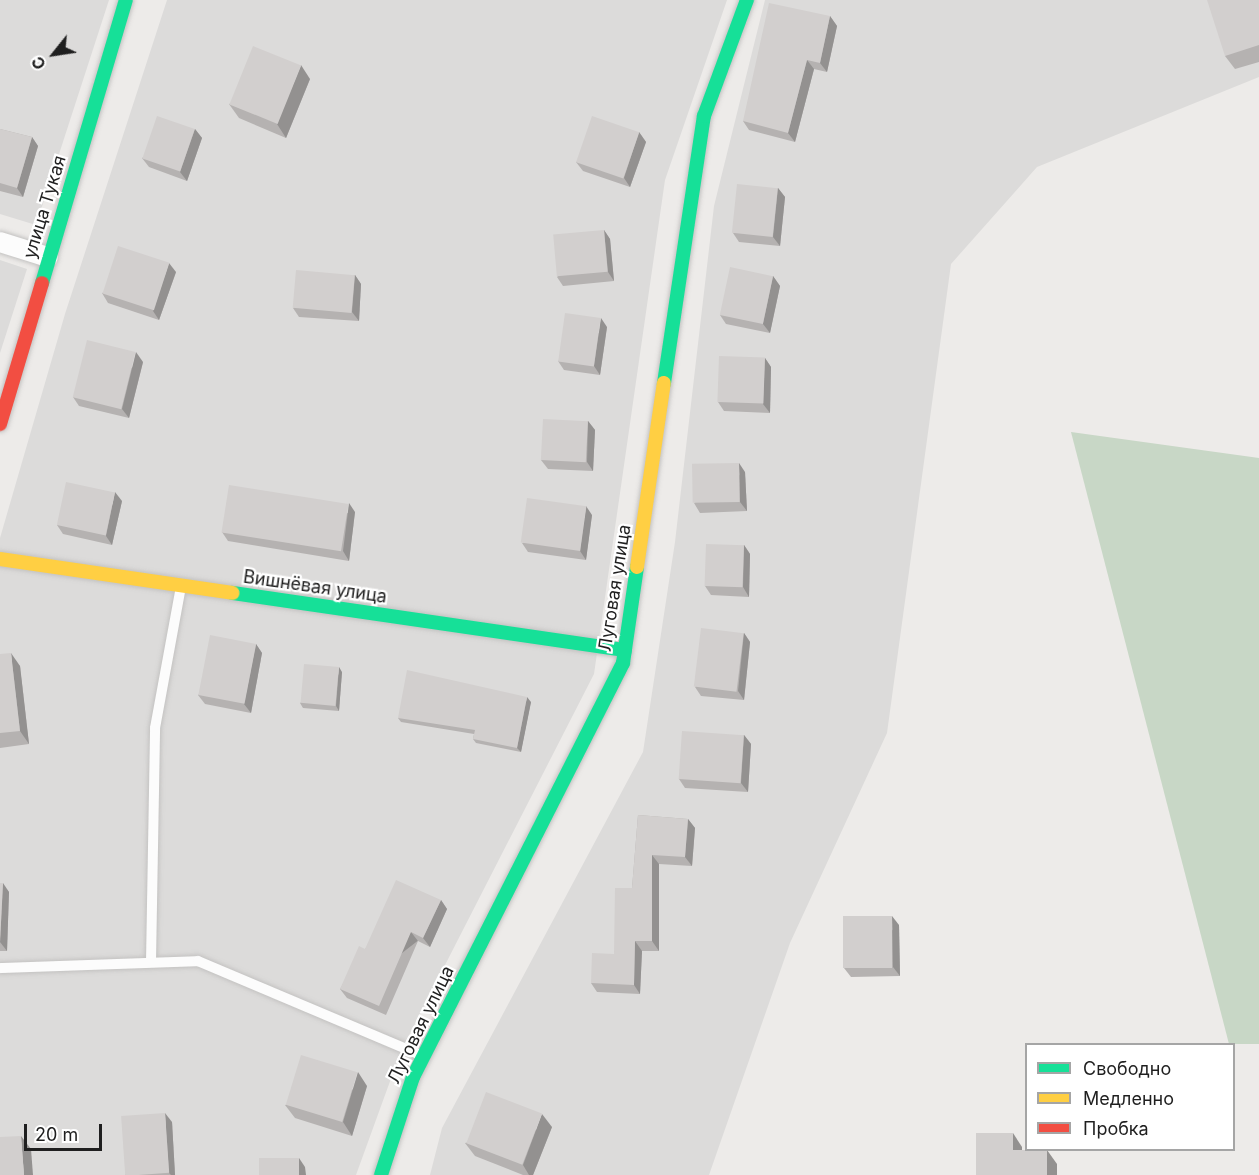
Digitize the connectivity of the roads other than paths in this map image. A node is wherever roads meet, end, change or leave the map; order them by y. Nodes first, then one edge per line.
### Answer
1 (126, 0) edge
2 (747, 0) edge
3 (0, 242) edge
4 (48, 257) junction
5 (0, 424) edge
6 (0, 559) edge
7 (182, 586) junction
8 (624, 650) junction
9 (151, 962) junction
10 (0, 968) edge
11 (424, 1056) junction
12 (381, 1175) edge

1 - 4 street, улица Тукая
2 - 8 street, Луговая улица
3 - 4 street
4 - 5 street, улица Тукая
6 - 7 street, Вишнёвая улица
7 - 8 street, Вишнёвая улица
7 - 9 lane
8 - 11 street, Луговая улица
9 - 10 lane
9 - 11 lane
11 - 12 street, Луговая улица

